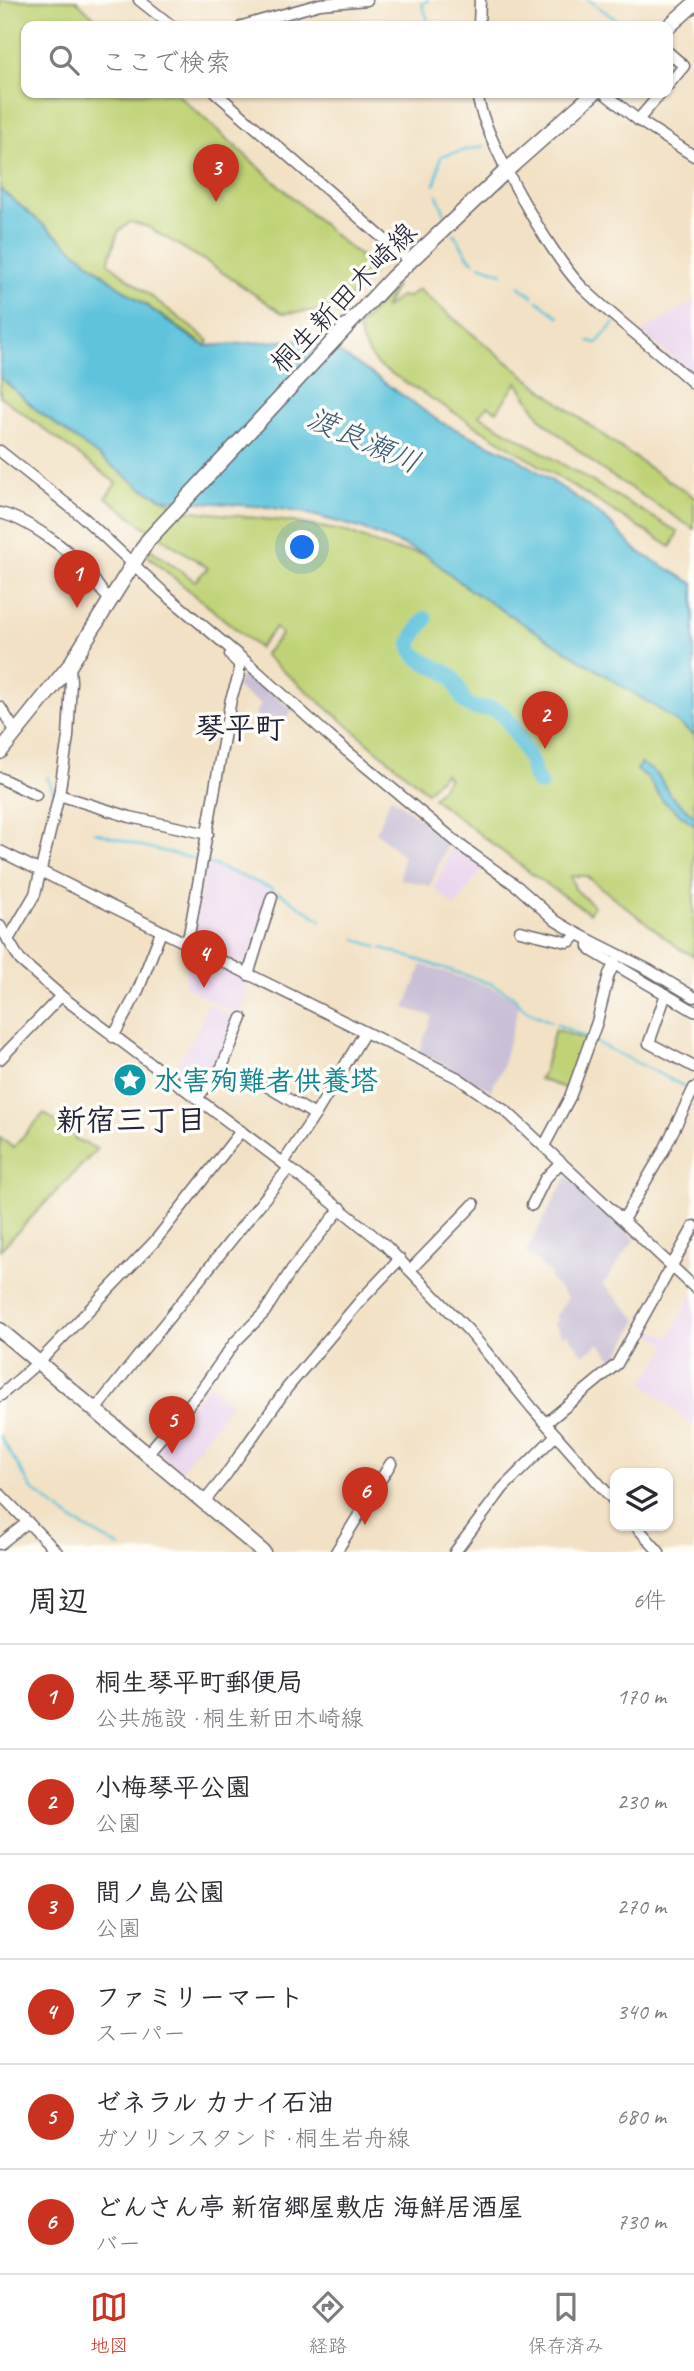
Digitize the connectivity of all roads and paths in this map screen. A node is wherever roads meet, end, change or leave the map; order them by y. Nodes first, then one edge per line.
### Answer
1 (139, 0) edge
2 (367, 0) edge
3 (480, 0) edge
4 (690, 3) edge
5 (165, 21) edge
6 (260, 21) edge
7 (478, 21) edge
8 (673, 22) edge
9 (673, 56) edge
10 (673, 79) edge
11 (222, 98) edge
12 (478, 98) edge
13 (588, 98) edge
14 (610, 98) edge
15 (658, 98) edge
16 (638, 120) junction
17 (694, 156) edge
18 (507, 170) junction
19 (409, 261) junction
20 (694, 384) edge
21 (0, 451) edge
22 (0, 513) edge
23 (138, 555) junction
24 (110, 598) junction
25 (217, 636) junction
26 (70, 665) junction
27 (0, 707) edge
28 (16, 732) junction
29 (0, 752) edge
30 (0, 778) edge
31 (36, 795) dead end
32 (59, 795) junction
33 (208, 834) junction
34 (0, 851) edge
35 (40, 872) junction
36 (272, 897) dead end
37 (0, 926) edge
38 (520, 931) dead end
39 (161, 932) junction
40 (578, 934) junction
41 (8, 940) junction
42 (589, 940) junction
43 (185, 943) junction
44 (615, 964) junction
45 (248, 975) junction
46 (666, 994) junction
47 (61, 996) junction
48 (694, 997) edge
49 (694, 1011) edge
50 (242, 1018) dead end
51 (365, 1032) junction
52 (113, 1037) junction
53 (0, 1059) edge
54 (694, 1067) edge
55 (268, 1087) dead end
56 (694, 1088) edge
57 (197, 1098) junction
58 (316, 1115) junction
59 (241, 1131) junction
60 (544, 1146) junction
61 (561, 1163) junction
62 (286, 1165) junction
63 (474, 1204) dead end
64 (532, 1205) dead end
65 (341, 1208) junction
66 (623, 1220) junction
67 (694, 1226) edge
68 (400, 1259) junction
69 (673, 1267) junction
70 (411, 1269) junction
71 (694, 1287) edge
72 (0, 1329) edge
73 (38, 1362) junction
74 (0, 1396) edge
75 (95, 1410) junction
76 (546, 1423) junction
77 (556, 1435) junction
78 (147, 1454) junction
79 (391, 1464) dead end
80 (0, 1494) edge
81 (610, 1496) edge
82 (204, 1502) junction
83 (28, 1522) junction
84 (640, 1531) edge
85 (0, 1544) edge
86 (261, 1551) edge
87 (57, 1552) edge
88 (336, 1552) edge
89 (455, 1552) edge
90 (659, 1552) edge

1 - 5 street
2 - 6 street
3 - 7 street
4 - 8 main road
9 - 10 street
11 - 19 street
12 - 18 street
13 - 18 main road, 桐生新田木崎線
14 - 16 street
15 - 16 street
16 - 17 street
18 - 19 main road, 桐生新田木崎線
18 - 20 street
19 - 23 main road, 桐生新田木崎線
21 - 23 street
22 - 24 street
23 - 24 main road, 桐生新田木崎線
23 - 25 street
24 - 26 main road, 桐生新田木崎線
25 - 33 street
25 - 40 street
26 - 28 main road, 桐生新田木崎線
26 - 32 street
27 - 28 street
28 - 29 main road, 桐生新田木崎線
30 - 31 street
32 - 33 street
32 - 35 street
33 - 43 street
34 - 35 street
35 - 39 street
35 - 41 street
36 - 45 street
37 - 41 street
38 - 40 street
39 - 43 street
39 - 52 street
40 - 42 street
41 - 47 street
42 - 44 street
42 - 48 street
43 - 45 street
44 - 46 street
44 - 60 street
45 - 51 street
46 - 49 street
46 - 54 street
47 - 52 street
47 - 53 street
50 - 57 street
51 - 58 street
51 - 60 street
52 - 57 street
55 - 58 street
56 - 66 street
57 - 59 street
58 - 62 street
59 - 62 street
59 - 73 street
60 - 61 street
61 - 64 street
61 - 66 street
62 - 65 street
62 - 75 street
63 - 70 street
65 - 68 street
65 - 78 street
66 - 69 street
67 - 69 street
68 - 70 street
68 - 82 street
69 - 71 street
69 - 76 street
70 - 76 street
72 - 73 main road
73 - 74 street
73 - 75 main road
75 - 78 main road
76 - 77 street
77 - 81 street
77 - 89 street
78 - 82 main road
79 - 88 street
80 - 83 street
82 - 86 main road
83 - 85 street
83 - 87 street
84 - 90 street

